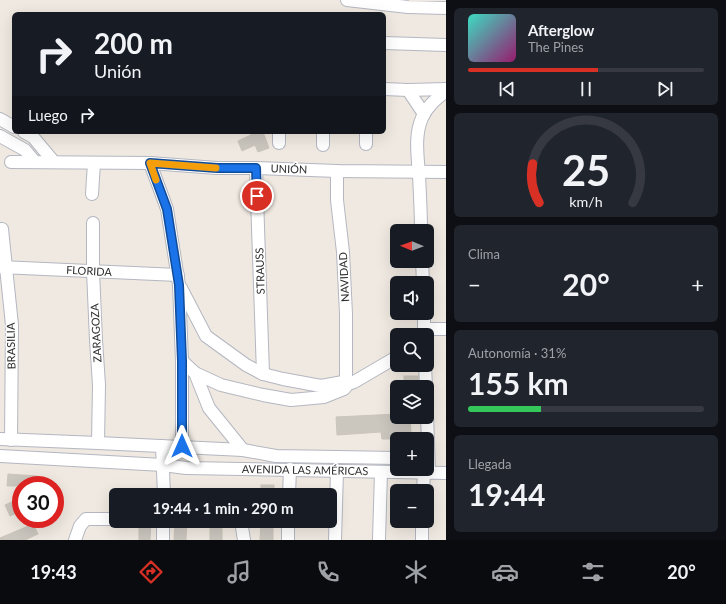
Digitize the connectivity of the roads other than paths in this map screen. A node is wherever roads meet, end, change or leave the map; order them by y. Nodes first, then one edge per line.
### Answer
1 (347, 0) edge
2 (446, 8) edge
3 (386, 43) edge
4 (446, 44) edge
5 (386, 89) edge
6 (408, 90) junction
7 (445, 94) edge
8 (424, 114) junction
9 (0, 119) edge
10 (12, 126) edge
11 (29, 134) edge
12 (323, 134) edge
13 (0, 136) edge
14 (323, 145) dead end
15 (25, 150) junction
16 (11, 162) dead end
17 (35, 162) junction
18 (54, 162) junction
19 (94, 162) junction
20 (150, 163) junction
21 (256, 168) junction
22 (337, 171) junction
23 (418, 171) junction
24 (446, 172) edge
25 (92, 194) dead end
26 (93, 224) dead end
27 (421, 224) edge
28 (2, 229) dead end
29 (3, 267) edge
30 (93, 271) junction
31 (179, 280) junction
32 (446, 329) edge
33 (434, 331) edge
34 (182, 361) junction
35 (390, 361) edge
36 (195, 373) junction
37 (263, 374) junction
38 (348, 384) junction
39 (6, 440) edge
40 (98, 443) junction
41 (162, 446) junction
42 (182, 446) junction
43 (243, 450) junction
44 (0, 456) edge
45 (390, 458) edge
46 (163, 465) junction
47 (290, 470) junction
48 (337, 471) junction
49 (381, 472) junction
50 (390, 472) edge
51 (434, 473) edge
52 (446, 474) edge
53 (164, 488) edge
54 (289, 488) edge
55 (109, 519) edge
56 (164, 528) edge
57 (242, 528) edge
58 (288, 528) edge
59 (422, 528) edge
60 (75, 540) edge
61 (163, 540) edge
62 (244, 540) edge
63 (288, 540) edge
64 (335, 540) edge
65 (379, 540) edge
66 (422, 540) edge

1 - 2 street
3 - 4 street
5 - 6 street
6 - 7 street
6 - 8 street
7 - 8 street
8 - 23 street
9 - 10 street
11 - 15 street
11 - 18 street
12 - 14 street
13 - 15 street
15 - 17 street
16 - 17 street, UNIÓN
17 - 18 street, UNIÓN
18 - 19 street, UNIÓN
19 - 20 street, UNIÓN
19 - 25 street
20 - 21 street, UNIÓN
20 - 31 street
21 - 22 street, UNIÓN
21 - 37 street, STRAUSS
22 - 23 street, UNIÓN
22 - 38 street, NAVIDAD
23 - 24 street, UNIÓN
23 - 27 street
26 - 30 street, ZARAGOZA
28 - 29 street, BRASILIA
29 - 30 street, FLORIDA
29 - 39 street, BRASILIA
30 - 31 street, FLORIDA
30 - 40 street, ZARAGOZA
31 - 34 street
31 - 37 street
32 - 33 street
34 - 36 street
34 - 42 street
35 - 38 street
36 - 38 street
36 - 43 street
37 - 38 street
39 - 40 street, AVENIDA LAS AMÉRICAS
40 - 41 street, AVENIDA LAS AMÉRICAS
41 - 42 street, AVENIDA LAS AMÉRICAS
41 - 46 street
42 - 43 street, AVENIDA LAS AMÉRICAS
43 - 45 street, AVENIDA LAS AMÉRICAS
44 - 46 street, AVENIDA LAS AMÉRICAS
46 - 47 street, AVENIDA LAS AMÉRICAS
46 - 53 street
47 - 48 street, AVENIDA LAS AMÉRICAS
47 - 54 street
48 - 49 street, AVENIDA LAS AMÉRICAS
48 - 64 street
49 - 50 street, AVENIDA LAS AMÉRICAS
49 - 65 street
51 - 52 street, AVENIDA LAS AMÉRICAS
55 - 60 street
56 - 61 street
57 - 62 street
58 - 63 street
59 - 66 street

